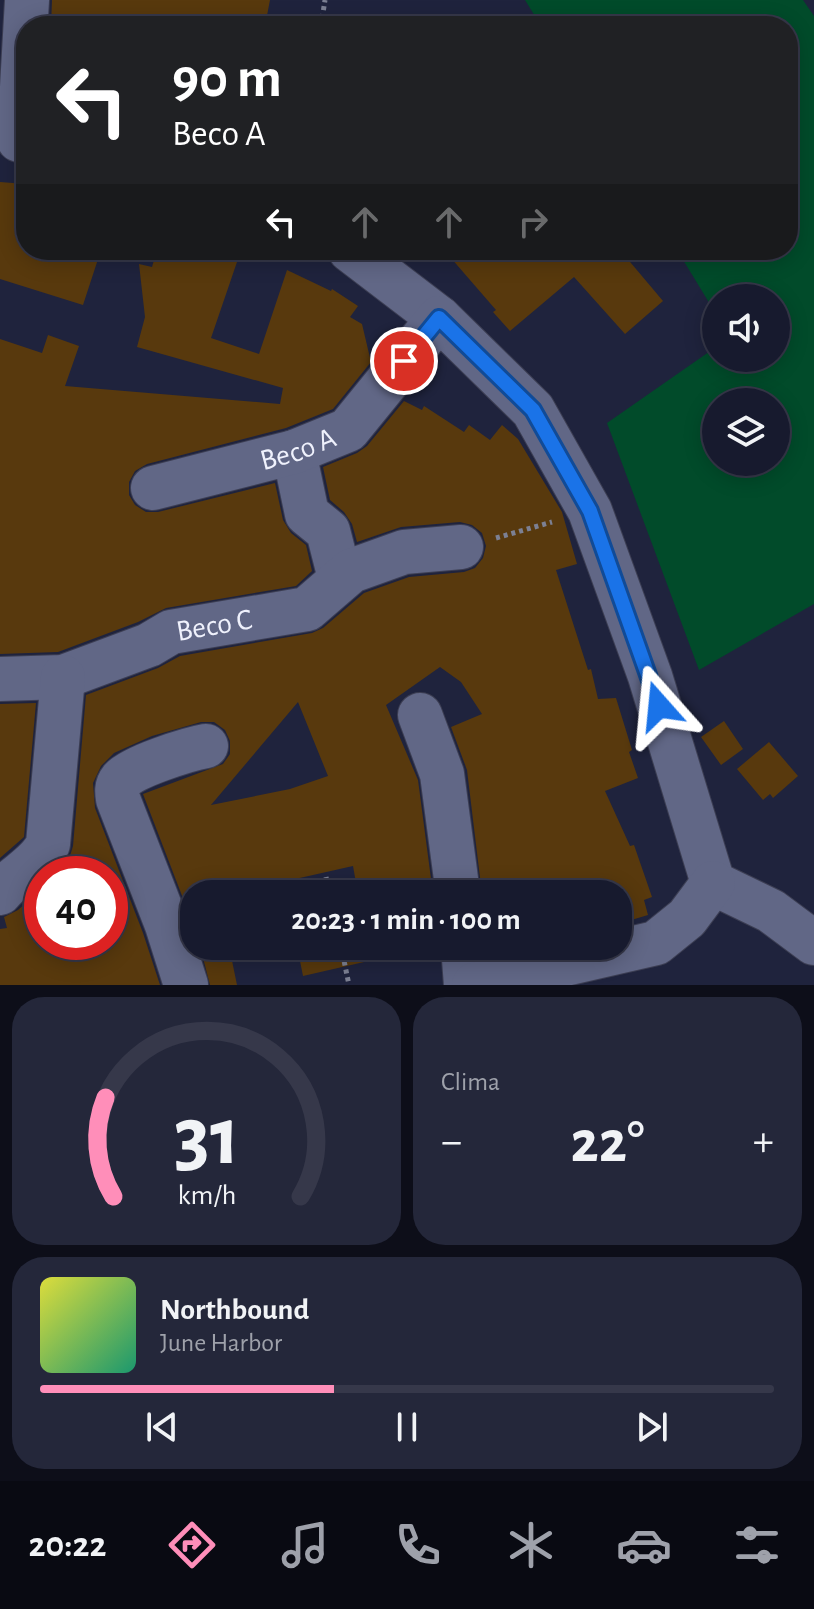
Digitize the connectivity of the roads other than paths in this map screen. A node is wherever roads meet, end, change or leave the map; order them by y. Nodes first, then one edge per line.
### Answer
1 (363, 260) edge
2 (439, 318) junction
3 (294, 452) junction
4 (153, 488) dead end
5 (461, 547) road end
6 (340, 578) junction
7 (63, 677) junction
8 (0, 679) edge
9 (420, 715) dead end
10 (206, 746) dead end
11 (456, 880) edge
12 (713, 883) junction
13 (0, 893) edge
14 (814, 943) edge
15 (464, 960) edge
16 (186, 985) edge
17 (466, 985) edge
18 (474, 985) edge

1 - 2 street
2 - 3 street, Beco A
2 - 12 street
3 - 4 street, Beco A
3 - 6 street
5 - 6 street, Beco C
6 - 7 street, Beco C
7 - 8 street, Beco C
7 - 13 street
9 - 11 street
10 - 16 street
12 - 14 street
12 - 18 street
15 - 17 street

